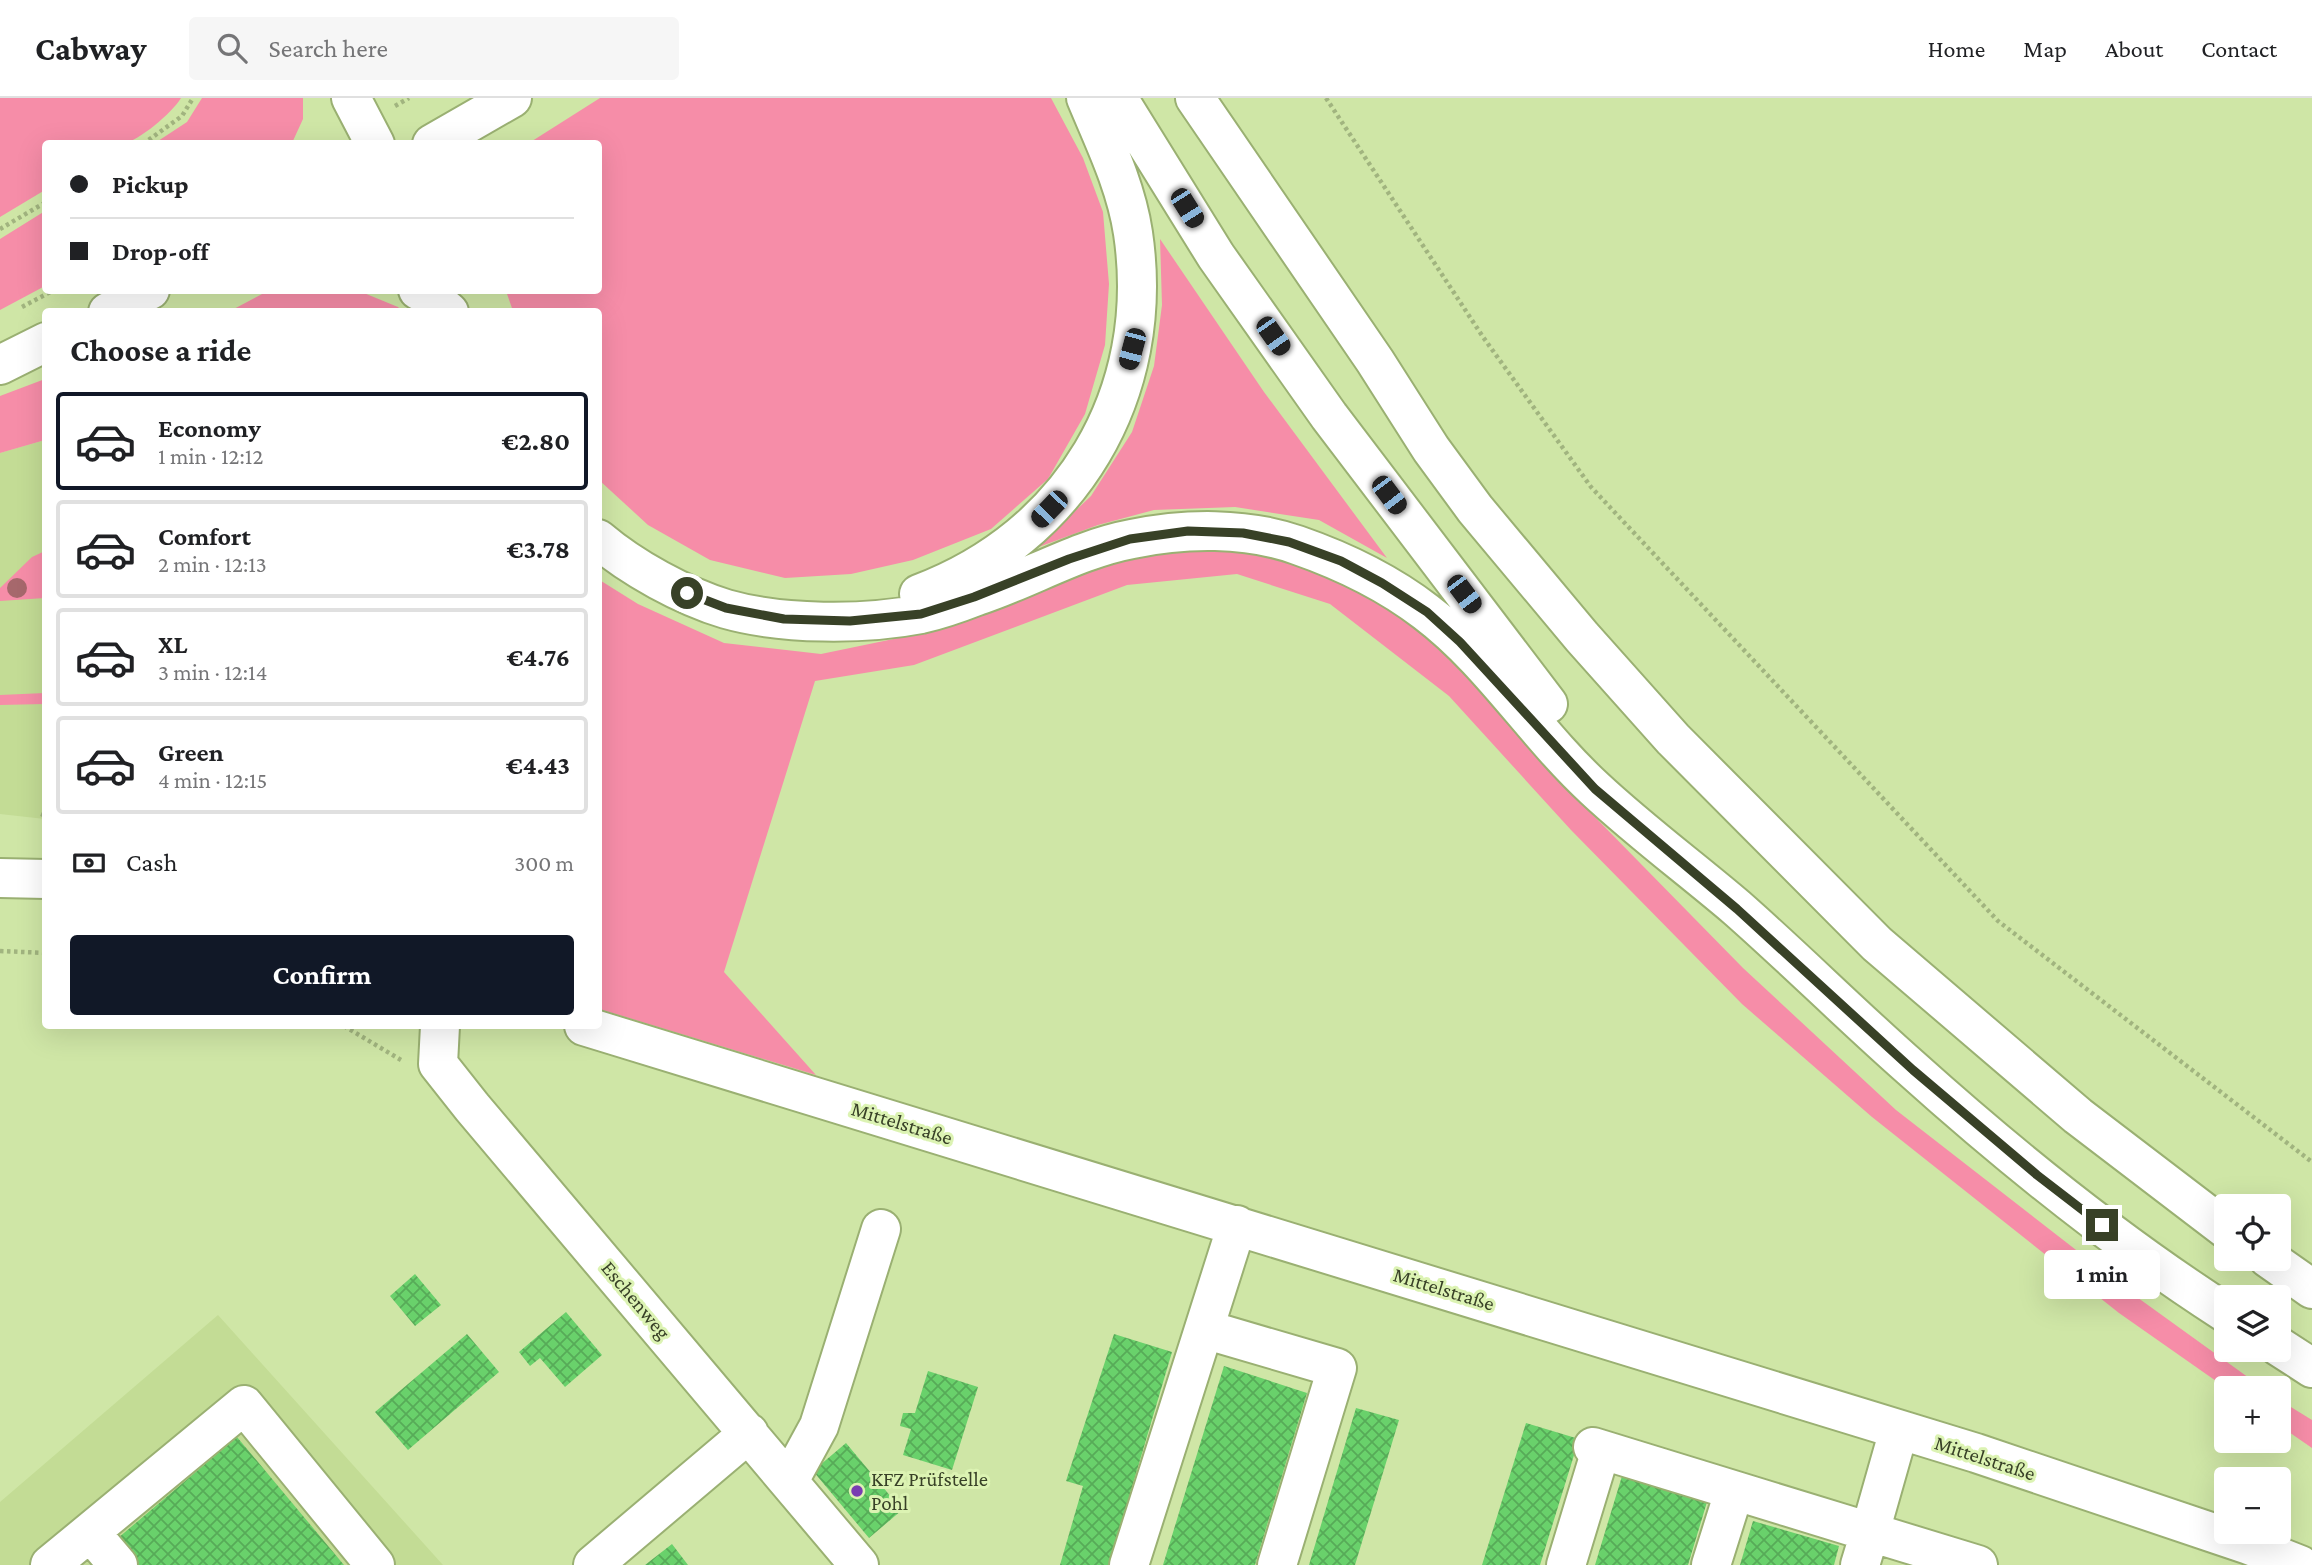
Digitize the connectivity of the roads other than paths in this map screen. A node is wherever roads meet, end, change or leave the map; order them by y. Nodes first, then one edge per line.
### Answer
1 (351, 98) edge
2 (512, 98) edge
3 (1086, 98) edge
4 (1118, 98) edge
5 (1195, 98) edge
6 (373, 140) edge
7 (439, 140) edge
8 (142, 294) edge
9 (425, 294) edge
10 (116, 308) edge
11 (444, 308) edge
12 (42, 344) edge
13 (0, 365) edge
14 (602, 542) edge
15 (784, 619) junction
16 (0, 878) edge
17 (42, 879) edge
18 (1737, 909) junction
19 (440, 1029) edge
20 (594, 1029) edge
21 (2214, 1220) edge
22 (1237, 1225) junction
23 (881, 1229) dead end
24 (2286, 1271) edge
25 (2312, 1289) edge
26 (2214, 1305) edge
27 (1204, 1329) junction
28 (2291, 1354) edge
29 (2312, 1368) edge
30 (1899, 1430) junction
31 (749, 1433) junction
32 (789, 1481) junction
33 (1734, 1492) junction
34 (90, 1532) junction
35 (1865, 1549) edge
36 (50, 1565) edge
37 (118, 1565) edge
38 (375, 1565) edge
39 (593, 1565) edge
40 (859, 1565) edge
41 (1129, 1565) edge
42 (1277, 1565) edge
43 (1566, 1565) edge
44 (1711, 1565) edge
45 (1978, 1565) edge
46 (2300, 1565) edge

1 - 6 main road
2 - 7 main road
3 - 15 main road
4 - 18 main road
5 - 21 main road
8 - 10 main road
9 - 11 main road
12 - 13 main road
14 - 15 main road
15 - 18 main road
16 - 17 main road
18 - 26 main road
19 - 31 main road, Eschenweg
20 - 22 main road, Mittelstraße
22 - 27 main road
22 - 30 main road, Mittelstraße
23 - 32 main road
24 - 25 main road
27 - 41 main road
27 - 42 main road
28 - 29 main road
30 - 35 main road
30 - 46 main road, Mittelstraße
31 - 32 main road, Eschenweg
31 - 39 main road
32 - 40 main road, Eschenweg
33 - 35 main road
33 - 43 main road
33 - 44 main road
34 - 36 main road
34 - 37 main road
34 - 38 main road
35 - 45 main road

